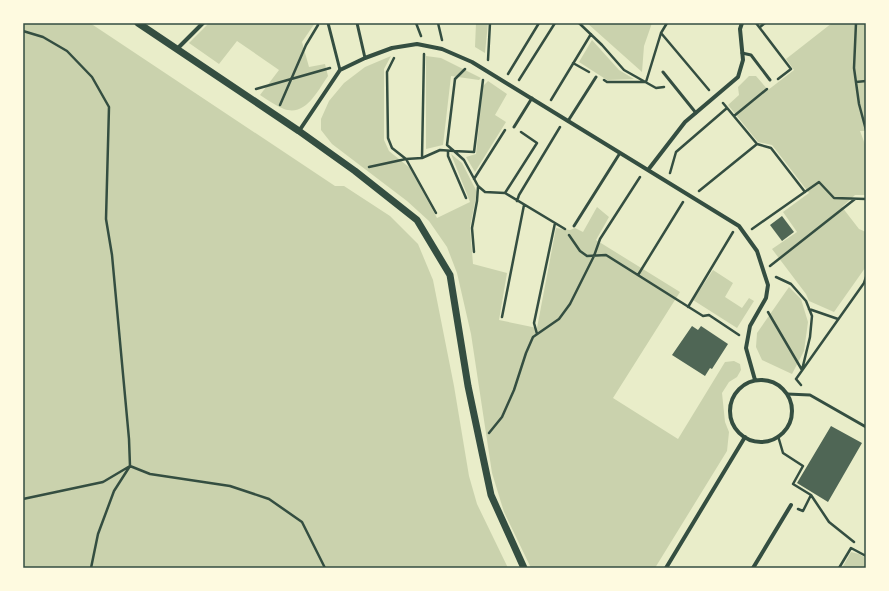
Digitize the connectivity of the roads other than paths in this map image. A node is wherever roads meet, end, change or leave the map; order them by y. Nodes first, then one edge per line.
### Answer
1 (138, 23) edge
2 (203, 23) edge
3 (328, 23) edge
4 (357, 23) edge
5 (742, 23) edge
6 (177, 49) junction
7 (742, 53) junction
8 (365, 58) junction
9 (340, 70) junction
10 (663, 72) dead end
11 (596, 77) road end
12 (770, 80) dead end
13 (532, 98) junction
14 (696, 113) junction
15 (568, 121) junction
16 (514, 127) road end
17 (299, 131) junction
18 (620, 152) junction
19 (648, 170) junction
20 (574, 226) dead end
21 (755, 380) junction
22 (787, 394) junction
23 (866, 427) edge
24 (744, 437) junction
25 (791, 505) road end
26 (524, 568) edge
27 (666, 568) edge
28 (753, 568) edge

1 - 6 street
2 - 6 street
3 - 9 lane
4 - 8 lane
5 - 7 street
6 - 17 street
7 - 12 lane
7 - 14 street
8 - 9 street
8 - 13 street
9 - 17 street
10 - 14 lane
11 - 15 lane
13 - 15 street
13 - 16 lane
14 - 19 street
15 - 18 street
17 - 26 street
18 - 19 street
18 - 20 lane
19 - 21 street
21 - 22 street
21 - 24 street
22 - 23 lane
22 - 24 street
24 - 27 street
25 - 28 street

